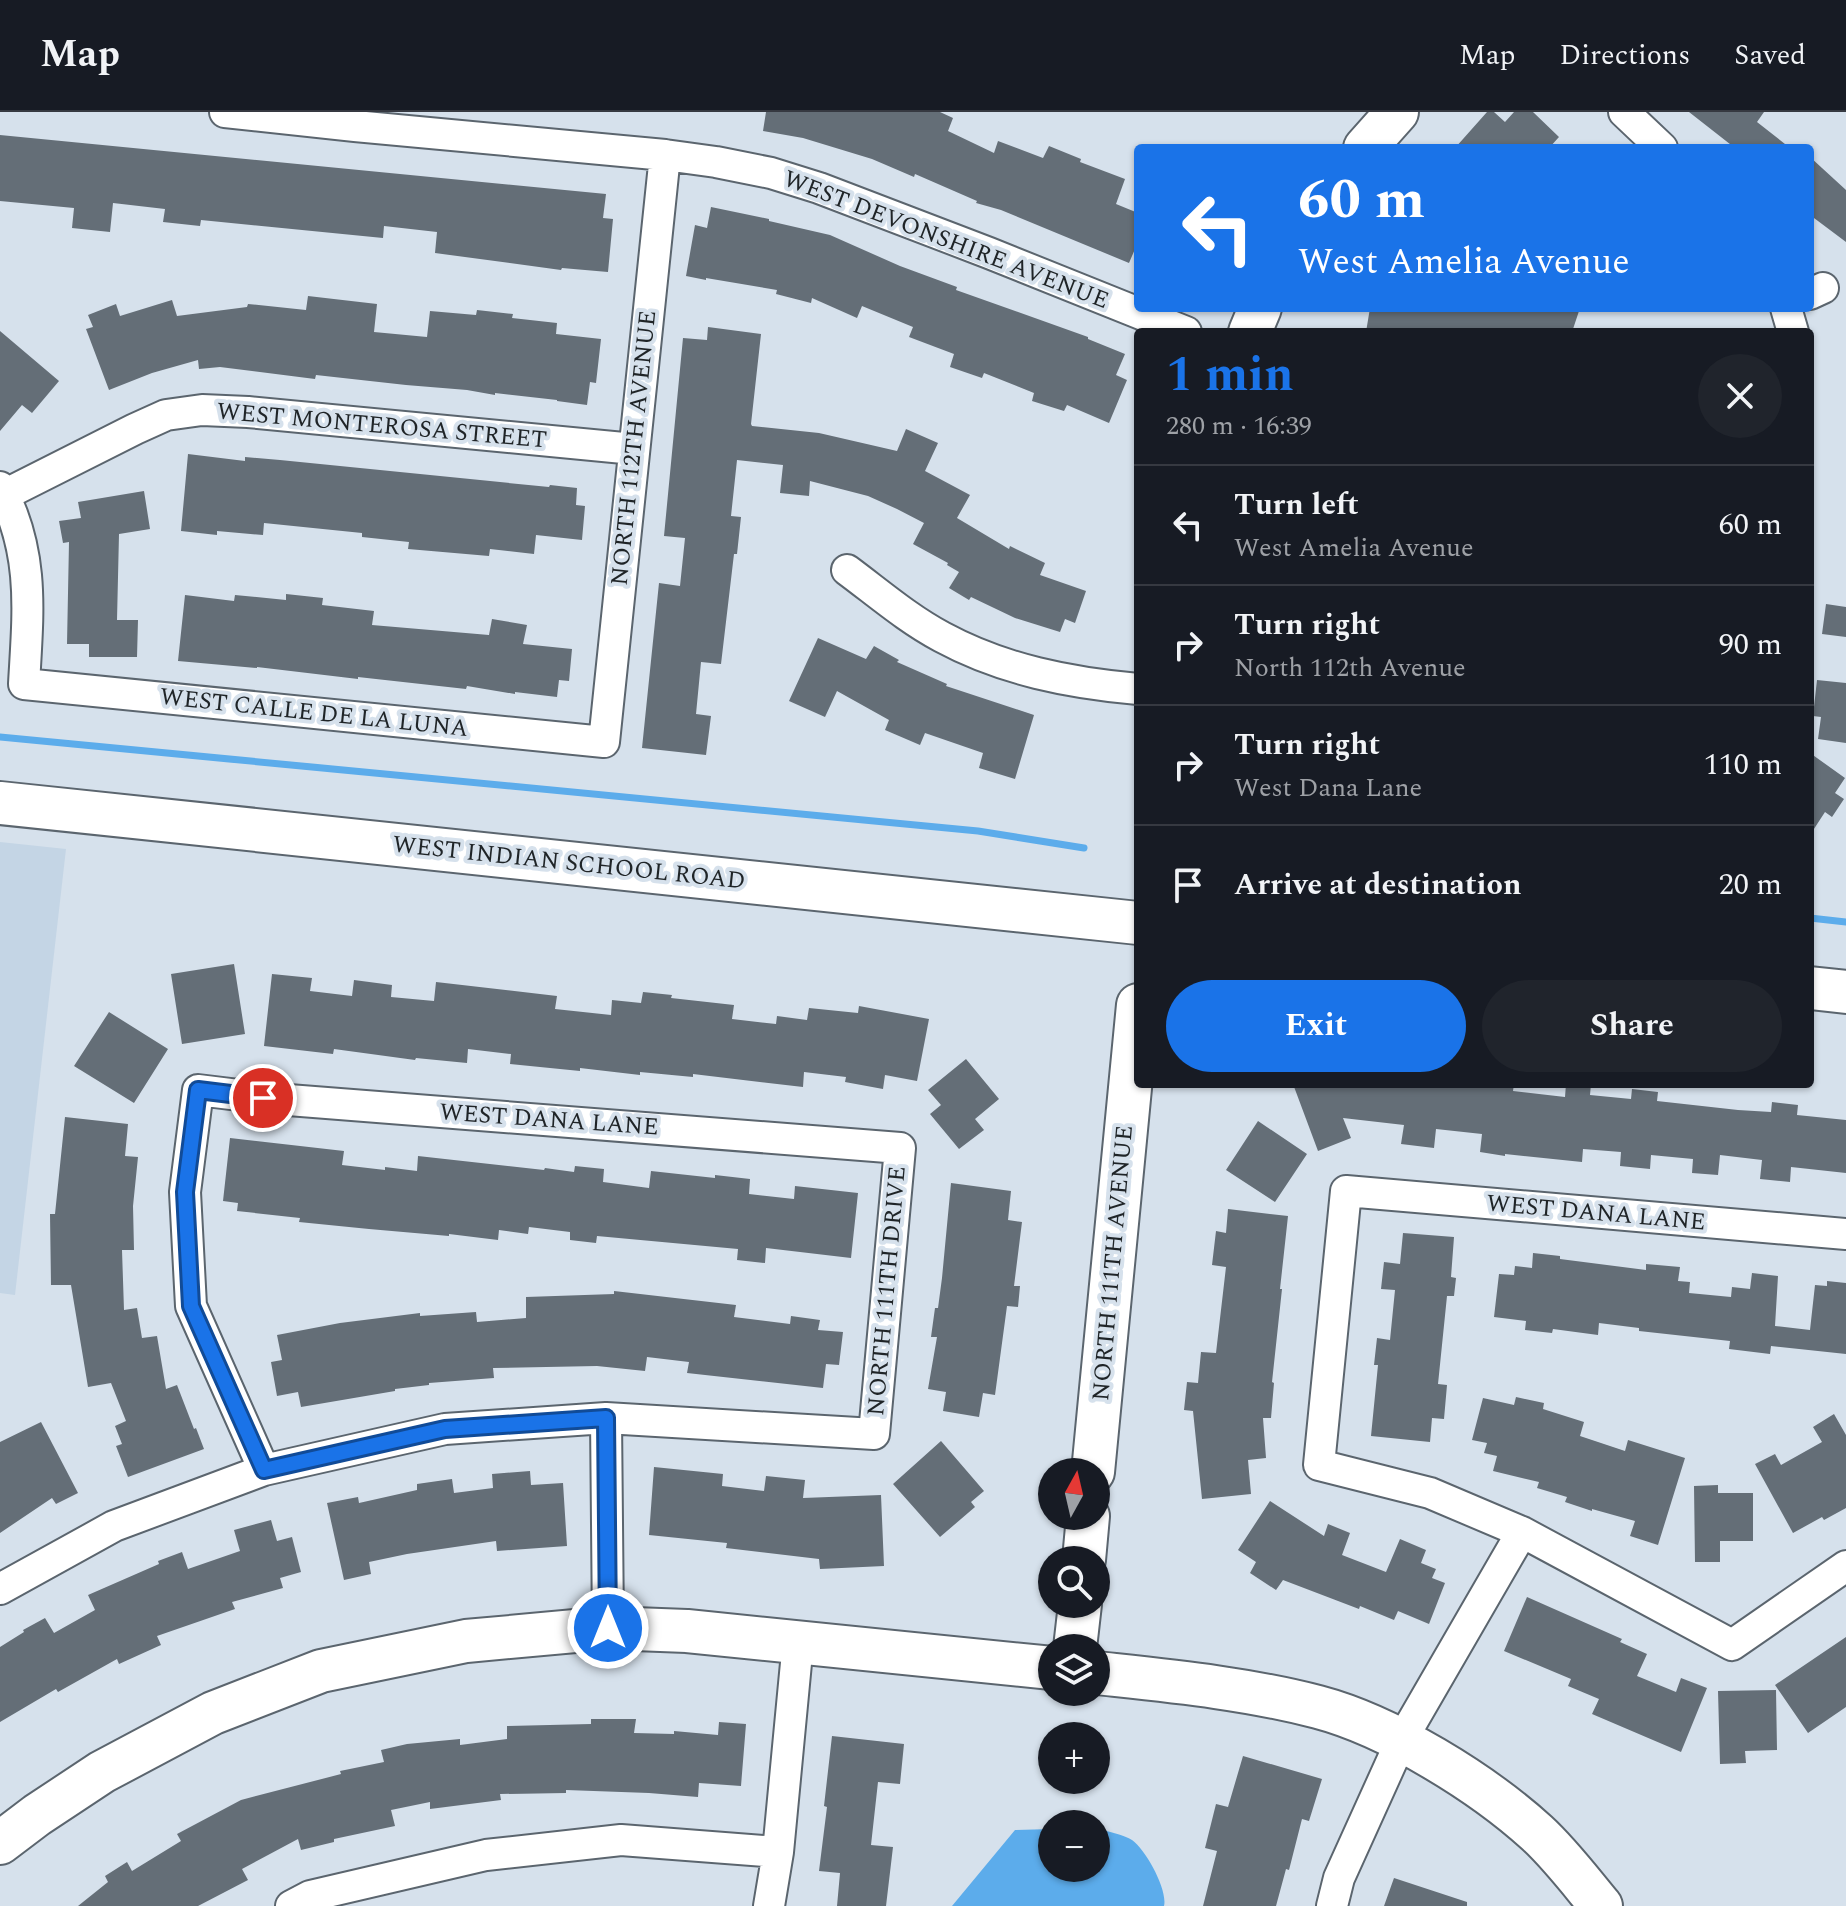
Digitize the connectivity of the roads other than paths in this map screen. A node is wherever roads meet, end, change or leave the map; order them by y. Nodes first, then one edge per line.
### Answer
1 (225, 112) edge
2 (1397, 112) edge
3 (1624, 112) edge
4 (356, 119) edge
5 (1369, 144) edge
6 (1658, 144) edge
7 (665, 155) junction
8 (1134, 311) edge
9 (1136, 312) edge
10 (1176, 328) edge
11 (634, 449) junction
12 (2, 491) edge
13 (847, 570) dead end
14 (1134, 689) edge
15 (604, 742) joint
16 (0, 803) edge
17 (1134, 923) edge
18 (1814, 988) edge
19 (1846, 992) edge
20 (1134, 1047) edge
21 (900, 1148) joint
22 (1846, 1234) edge
23 (606, 1418) junction
24 (1094, 1458) edge
25 (264, 1470) junction
26 (1522, 1532) junction
27 (1846, 1566) edge
28 (0, 1589) edge
29 (608, 1628) junction
30 (798, 1642) junction
31 (1038, 1667) edge
32 (1110, 1675) edge
33 (1401, 1741) junction
34 (0, 1843) edge
35 (778, 1852) junction
36 (291, 1906) edge
37 (769, 1906) edge
38 (1332, 1906) edge
39 (1601, 1906) edge

1 - 4 street, WEST DEVONSHIRE AVENUE
2 - 5 street
3 - 6 street
4 - 7 street, WEST DEVONSHIRE AVENUE
7 - 8 street, WEST DEVONSHIRE AVENUE
7 - 11 street, NORTH 112TH AVENUE
9 - 10 street, WEST DEVONSHIRE AVENUE
11 - 12 street, WEST MONTEROSA STREET
11 - 15 street, NORTH 112TH AVENUE
12 - 15 street, WEST CALLE DE LA LUNA
13 - 14 street
16 - 17 street, WEST INDIAN SCHOOL ROAD
18 - 19 street
20 - 24 street, NORTH 111TH AVENUE
21 - 23 street, NORTH 111TH DRIVE
21 - 25 street, WEST DANA LANE
22 - 26 street, WEST DANA LANE
23 - 25 street
23 - 29 street
25 - 28 street
26 - 27 street
26 - 33 street
29 - 30 street
29 - 34 street
30 - 31 street
30 - 35 street
32 - 33 street
33 - 38 street
33 - 39 street
35 - 36 street
35 - 37 street

